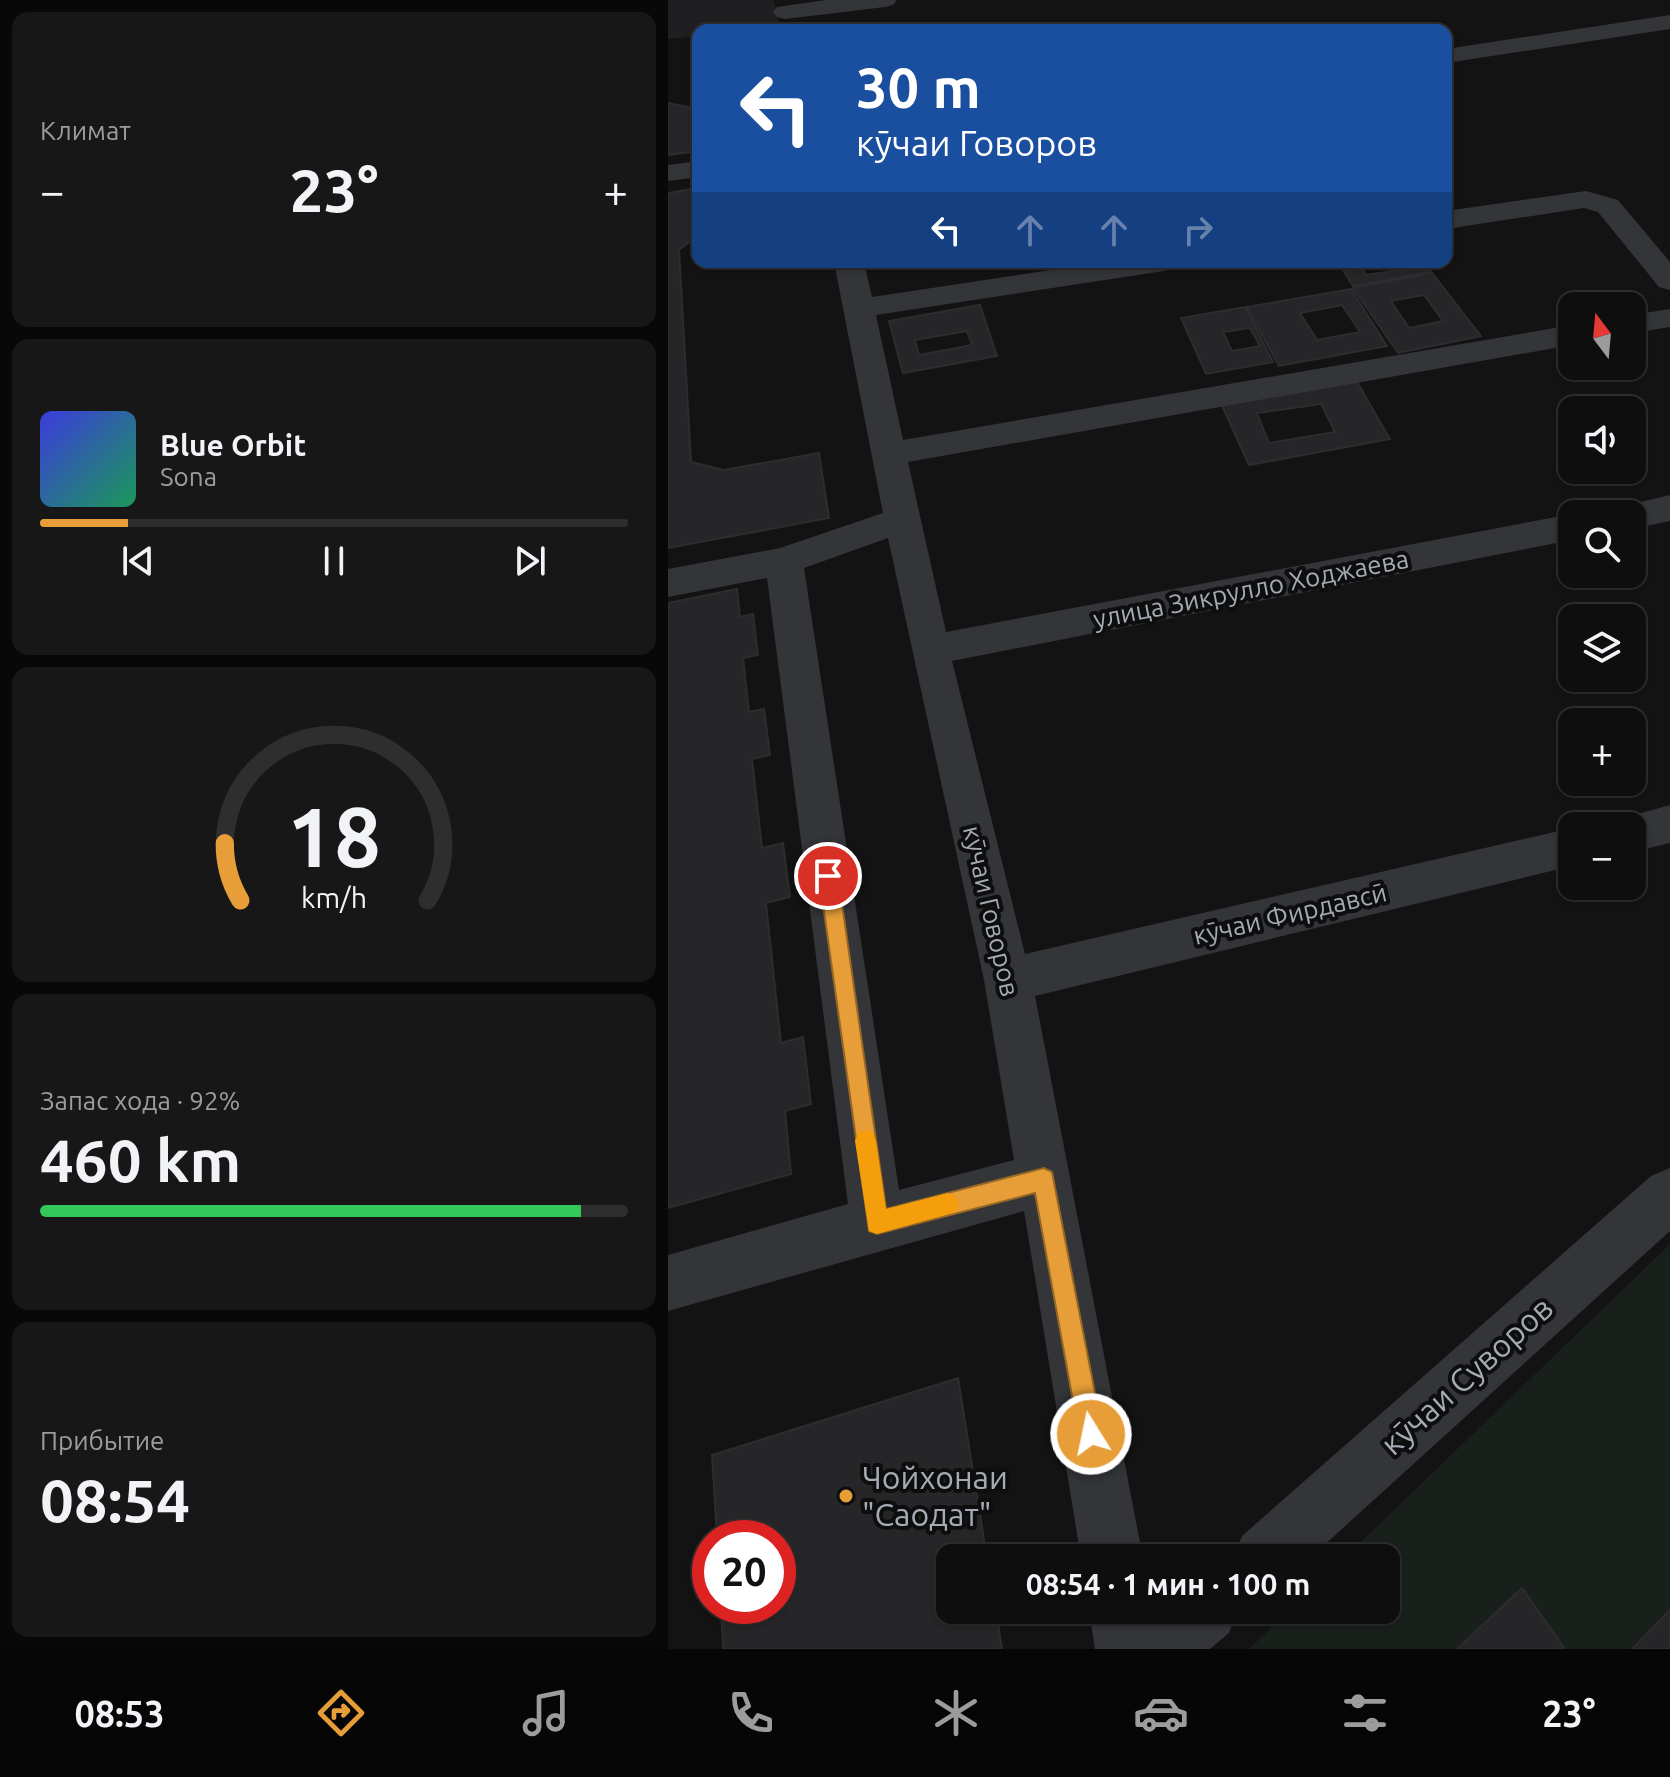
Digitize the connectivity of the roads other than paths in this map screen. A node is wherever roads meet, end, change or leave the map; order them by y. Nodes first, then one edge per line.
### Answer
1 (885, 0) edge
2 (786, 14) edge
3 (1670, 22) edge
4 (1452, 55) edge
5 (692, 170) edge
6 (668, 173) edge
7 (1452, 219) edge
8 (850, 268) edge
9 (1124, 268) edge
10 (1670, 281) edge
11 (859, 308) junction
12 (1670, 318) edge
13 (1646, 322) edge
14 (1558, 337) edge
15 (889, 454) junction
16 (1670, 508) edge
17 (1646, 513) edge
18 (902, 520) junction
19 (1558, 530) edge
20 (784, 561) junction
21 (668, 583) edge
22 (930, 650) junction
23 (1670, 824) edge
24 (1646, 830) edge
25 (1558, 850) edge
26 (1008, 980) junction
27 (1044, 1179) junction
28 (1670, 1195) edge
29 (877, 1223) junction
30 (668, 1283) edge
31 (1110, 1544) edge
32 (1280, 1544) edge
33 (1123, 1624) edge
34 (1190, 1624) edge
35 (1127, 1649) edge
36 (1162, 1649) edge

1 - 2 street
3 - 4 street
5 - 6 street
7 - 10 street
8 - 11 street, кӯчаи Говоров
9 - 11 street
11 - 15 street, кӯчаи Говоров
12 - 13 street
14 - 15 street
15 - 18 street, кӯчаи Говоров
16 - 17 street
18 - 20 street
18 - 22 street, кӯчаи Говоров
19 - 22 street, улица Зикрулло Ходжаева
20 - 21 street
20 - 29 street
22 - 26 street, кӯчаи Говоров
23 - 24 street
25 - 26 street, кӯчаи Фирдавсӣ
26 - 27 street, кӯчаи Говоров
27 - 29 street
27 - 31 street, кӯчаи Говоров
28 - 32 street, кӯчаи Суворов
29 - 30 street
33 - 35 street
34 - 36 street

